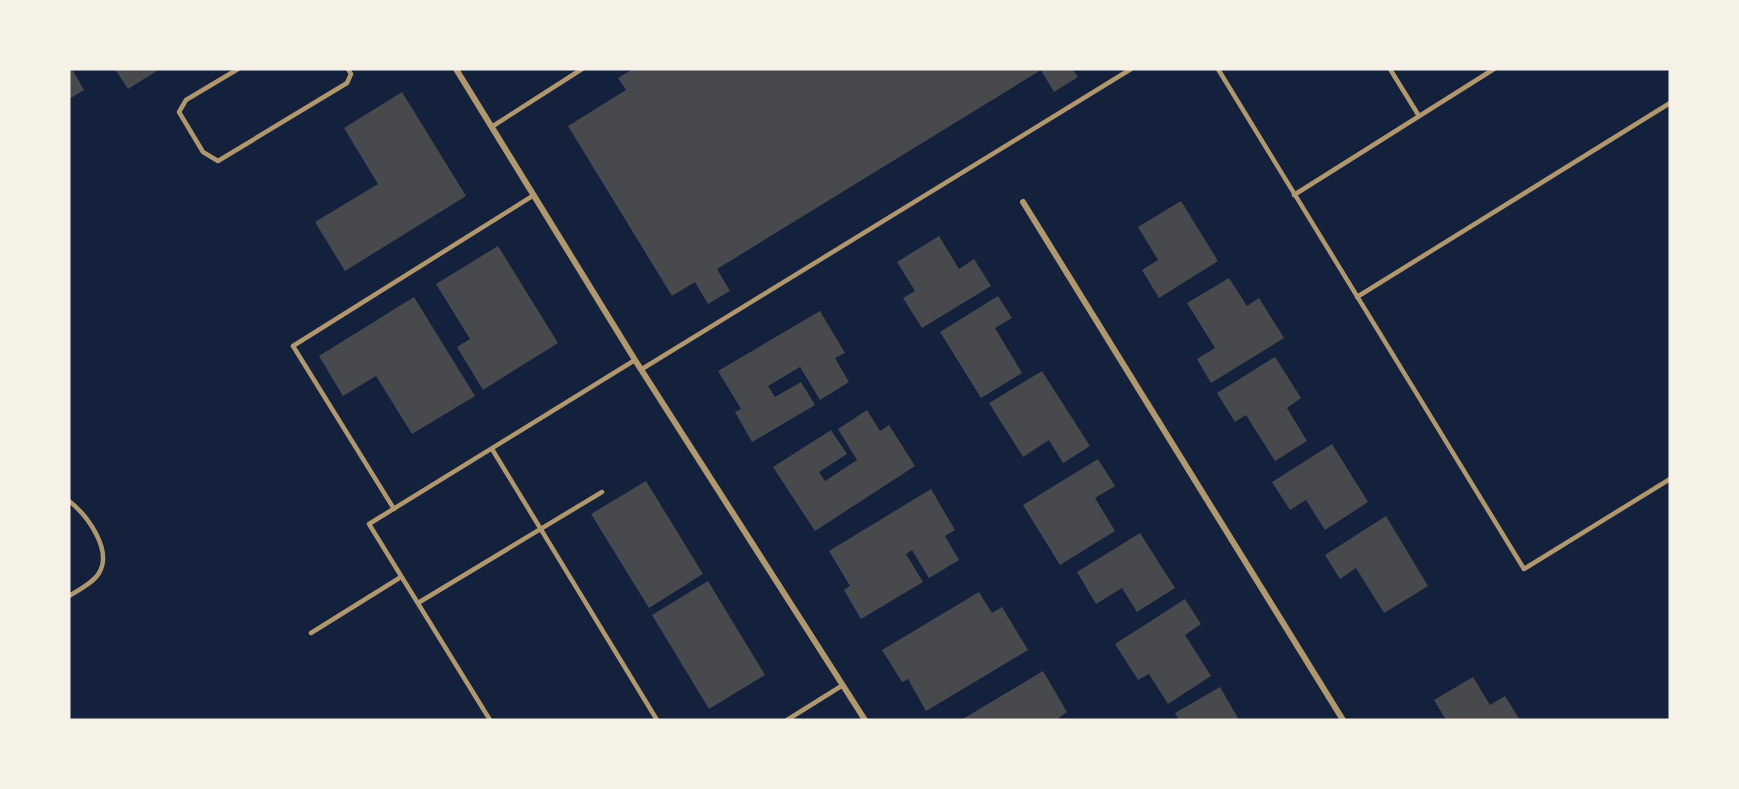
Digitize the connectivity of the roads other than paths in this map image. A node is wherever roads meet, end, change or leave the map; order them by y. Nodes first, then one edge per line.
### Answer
1 (238, 69) edge
2 (348, 69) edge
3 (456, 69) edge
4 (582, 69) edge
5 (1131, 69) edge
6 (1218, 69) edge
7 (1390, 69) edge
8 (1494, 69) edge
9 (1670, 103) edge
10 (1419, 116) junction
11 (493, 126) junction
12 (534, 195) junction
13 (1294, 195) junction
14 (1023, 202) dead end
15 (1357, 297) junction
16 (635, 360) junction
17 (642, 369) junction
18 (492, 449) junction
19 (1670, 479) edge
20 (602, 492) dead end
21 (69, 501) edge
22 (394, 509) junction
23 (540, 530) junction
24 (401, 577) junction
25 (69, 596) edge
26 (418, 603) junction
27 (311, 633) dead end
28 (843, 685) junction
29 (487, 719) edge
30 (657, 720) edge
31 (787, 720) edge
32 (865, 720) edge
33 (1342, 720) edge

1 - 2 lane
3 - 11 street
4 - 11 lane
5 - 17 lane
6 - 13 lane
7 - 10 lane
8 - 10 lane
9 - 15 lane
10 - 13 lane
11 - 12 street
12 - 16 street
12 - 22 lane
13 - 15 lane
14 - 33 street
15 - 19 lane
16 - 17 street
16 - 18 lane
17 - 28 street
18 - 22 lane
18 - 23 lane
20 - 23 lane
21 - 25 lane
22 - 24 lane
23 - 26 lane
23 - 30 lane
24 - 26 lane
24 - 27 lane
26 - 29 lane
28 - 31 lane
28 - 32 street

